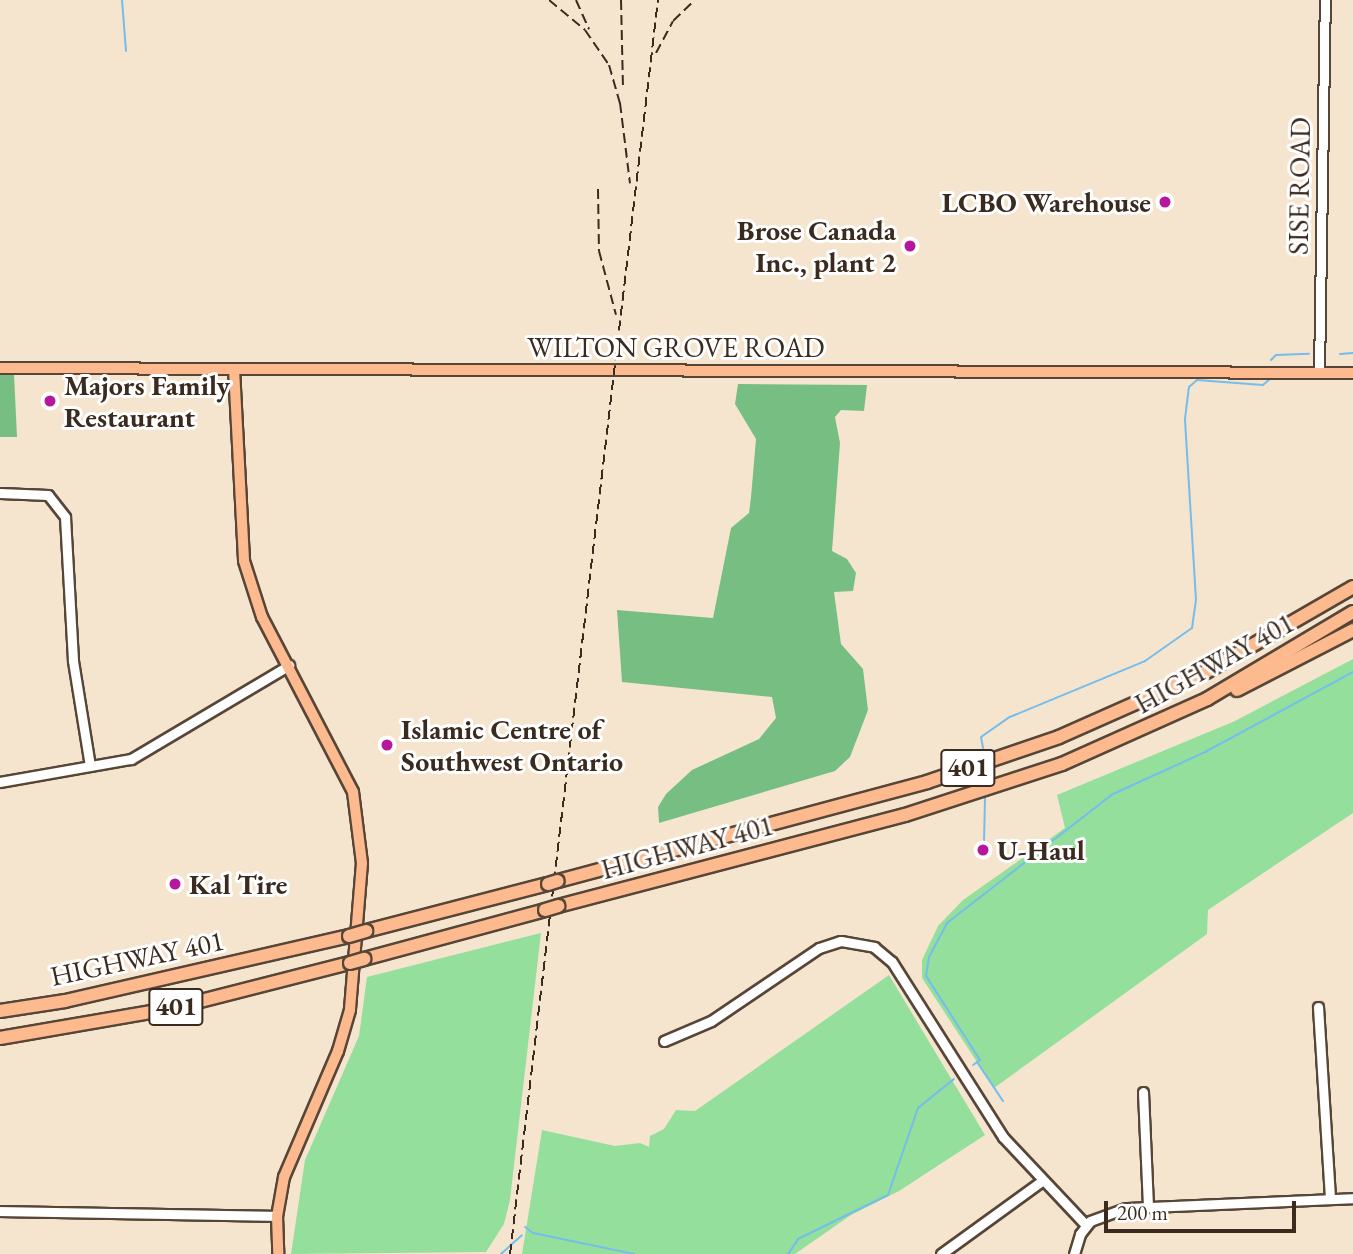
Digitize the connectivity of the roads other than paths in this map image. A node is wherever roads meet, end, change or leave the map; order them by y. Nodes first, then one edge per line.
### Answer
1 (1325, 0) edge
2 (0, 368) edge
3 (234, 369) junction
4 (1319, 373) junction
5 (1353, 373) edge
6 (0, 493) edge
7 (1353, 577) edge
8 (1353, 587) edge
9 (1321, 606) junction
10 (1353, 612) edge
11 (1353, 630) edge
12 (289, 665) junction
13 (1207, 699) junction
14 (90, 766) junction
15 (0, 782) edge
16 (1318, 1007) dead end
17 (0, 1011) edge
18 (0, 1038) edge
19 (664, 1041) dead end
20 (1143, 1092) dead end
21 (1042, 1181) junction
22 (1353, 1198) edge
23 (1330, 1199) junction
24 (1149, 1207) junction
25 (0, 1211) edge
26 (277, 1216) junction
27 (1086, 1225) junction
28 (278, 1254) edge
29 (941, 1254) edge
30 (1074, 1254) edge

1 - 4 street, SISE ROAD
2 - 3 main road, WILTON GROVE ROAD
3 - 4 main road, WILTON GROVE ROAD
3 - 12 main road
4 - 5 main road, WILTON GROVE ROAD
6 - 14 street
7 - 9 highway
8 - 9 highway, HIGHWAY 401 / 401
9 - 17 highway, HIGHWAY 401 / 401, bridge
10 - 13 highway, HIGHWAY 401 / 401
11 - 13 highway
12 - 14 street
12 - 26 main road
13 - 18 highway, HIGHWAY 401 / 401, bridge
14 - 15 street
16 - 23 street
19 - 21 street
20 - 24 street
21 - 27 street
21 - 29 street
22 - 23 street
23 - 24 street
24 - 27 street
25 - 26 street
26 - 28 main road
27 - 30 street

